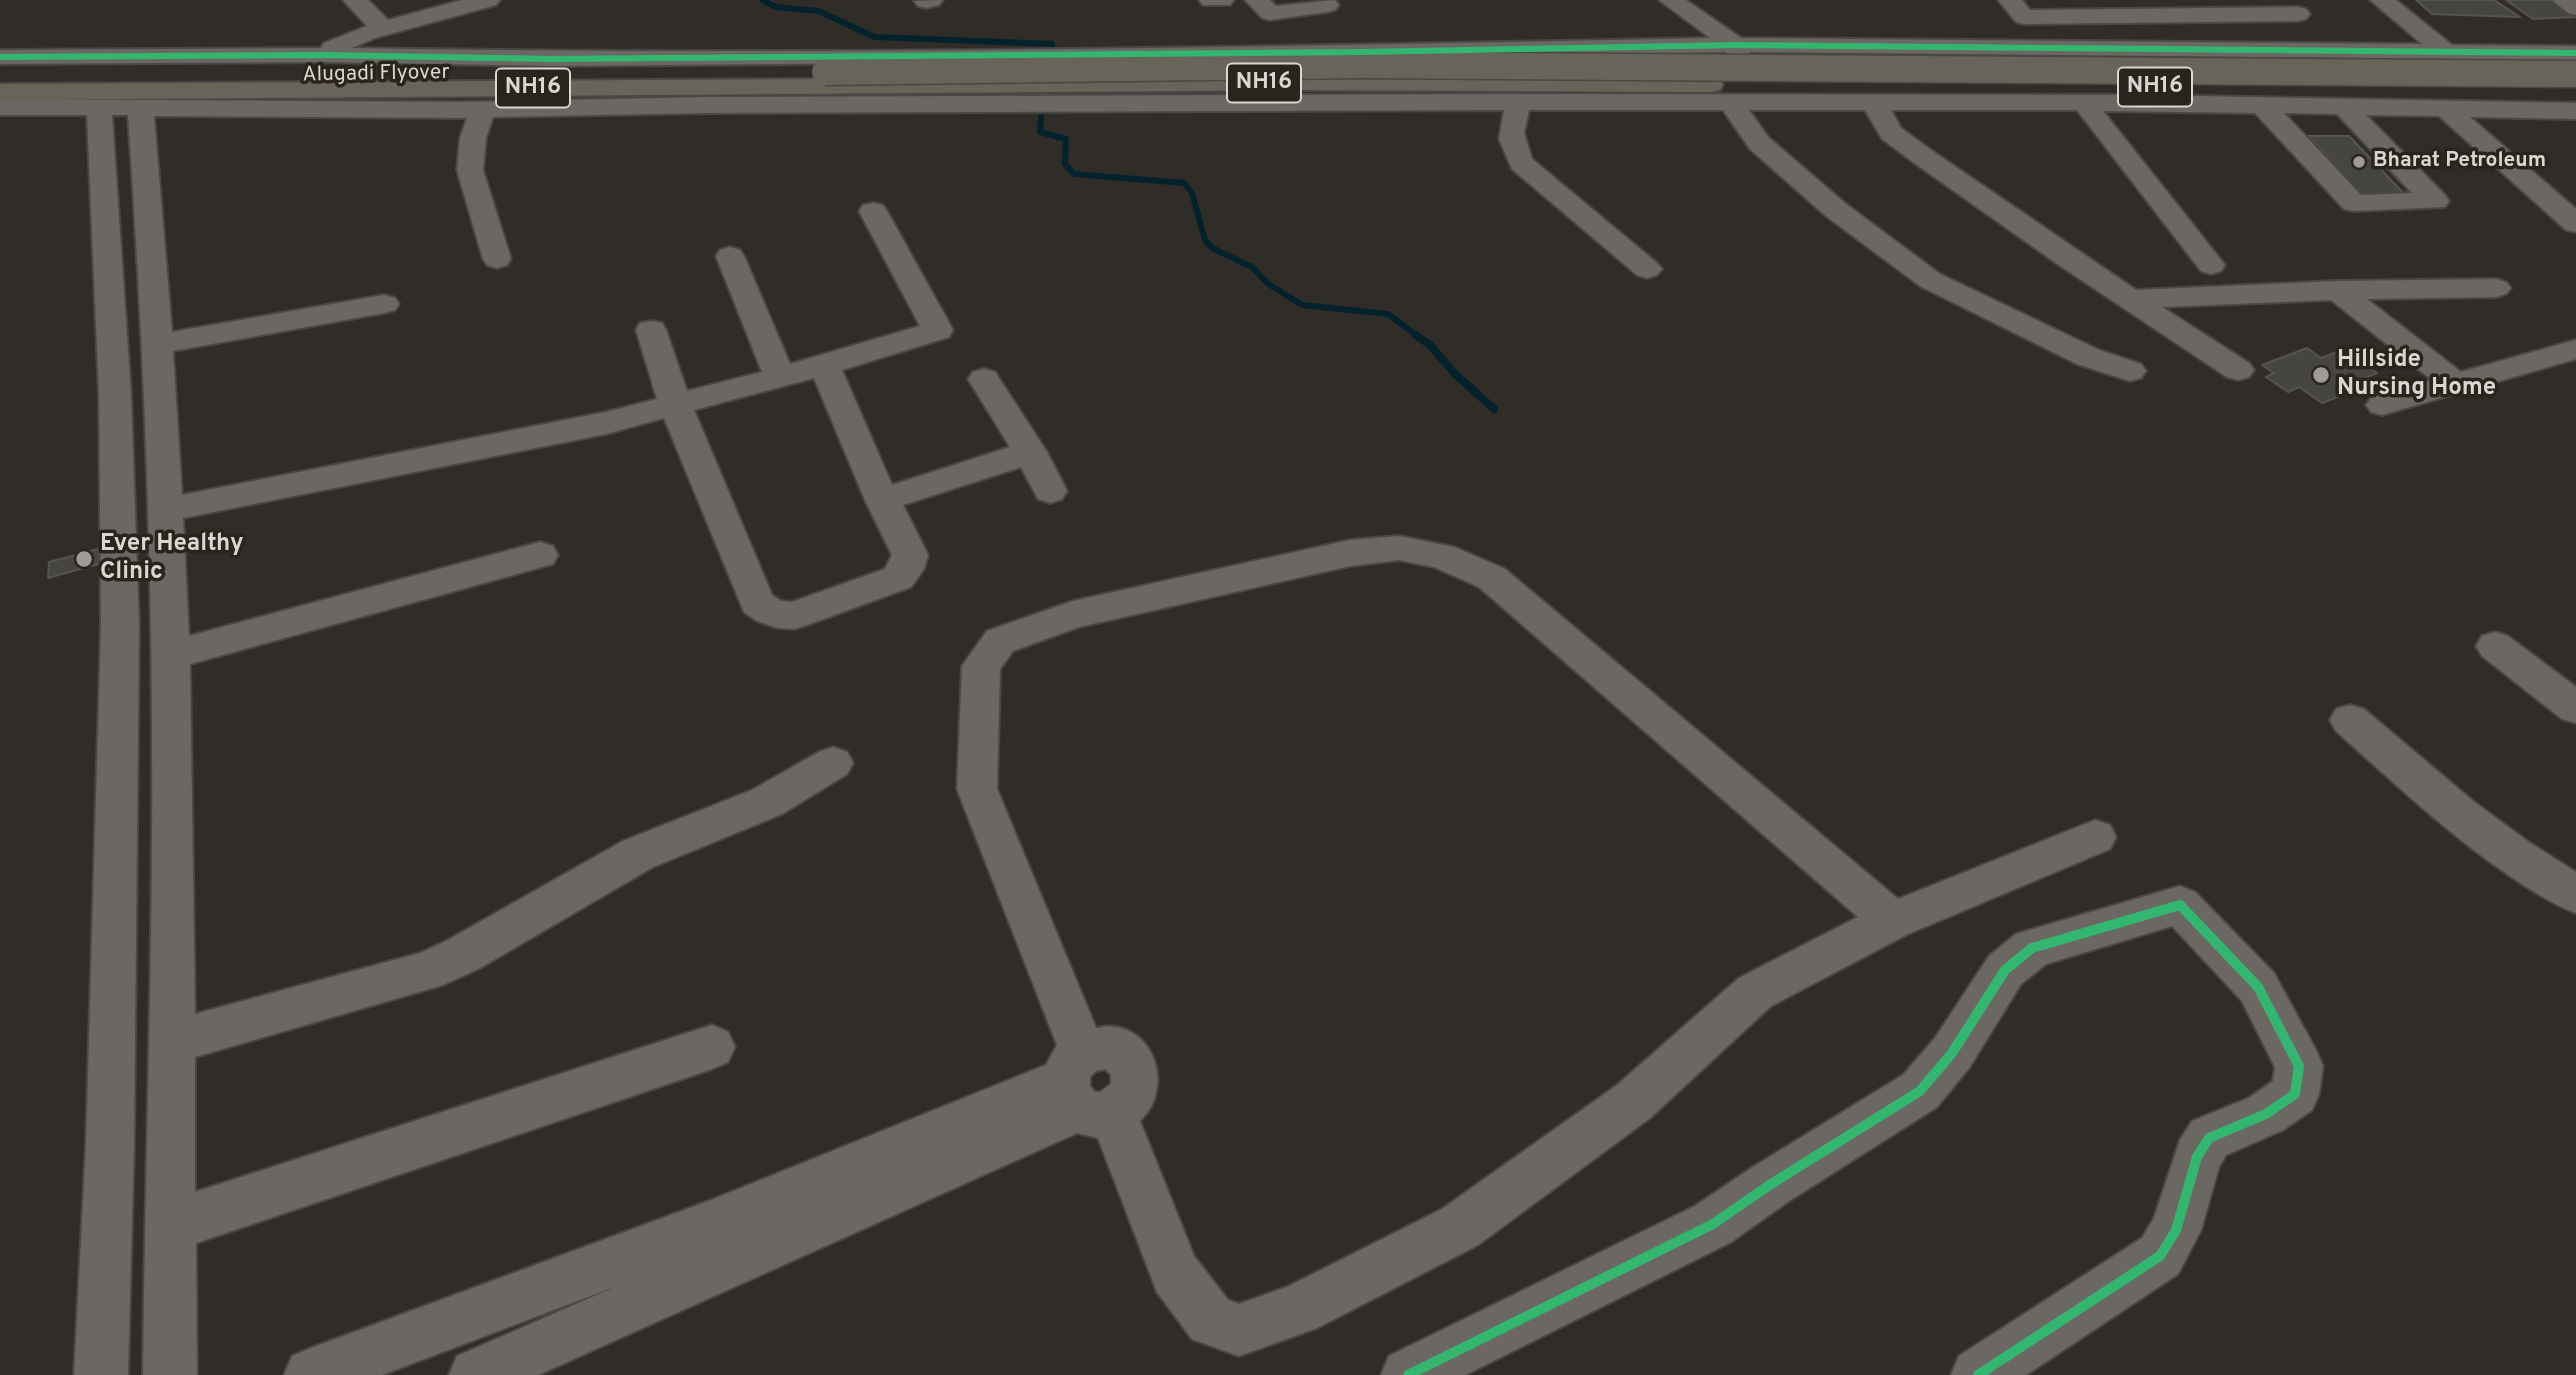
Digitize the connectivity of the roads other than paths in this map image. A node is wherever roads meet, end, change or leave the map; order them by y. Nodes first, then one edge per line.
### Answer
1 (355, 0) edge
2 (488, 0) edge
3 (1211, 0) edge
4 (1222, 0) edge
5 (1257, 0) edge
6 (2010, 0) edge
7 (2382, 0) edge
8 (2564, 0) edge
9 (1662, 4) edge
10 (1326, 5) dead end
11 (2291, 7) edge
12 (2576, 8) edge
13 (383, 29) junction
14 (1735, 45) junction
15 (1703, 47) junction
16 (2343, 53) junction
17 (2448, 53) junction
18 (2576, 53) edge
19 (323, 55) junction
20 (0, 57) edge
21 (756, 65) junction
22 (2576, 75) edge
23 (0, 79) edge
24 (820, 80) junction
25 (2576, 88) edge
26 (0, 92) edge
27 (710, 97) junction
28 (1519, 102) junction
29 (1725, 103) junction
30 (1760, 103) junction
31 (1874, 103) junction
32 (2084, 103) junction
33 (2263, 106) junction
34 (0, 107) edge
35 (99, 107) junction
36 (140, 107) junction
37 (2344, 107) junction
38 (483, 109) junction
39 (2446, 109) junction
40 (2576, 111) edge
41 (873, 211) dead end
42 (2576, 224) edge
43 (730, 256) dead end
44 (496, 259) dead end
45 (2211, 265) dead end
46 (1647, 269) dead end
47 (2496, 288) dead end
48 (2337, 290) junction
49 (2130, 299) junction
50 (384, 304) dead end
51 (651, 330) dead end
52 (159, 344) junction
53 (2576, 349) edge
54 (824, 365) junction
55 (2238, 370) dead end
56 (2130, 372) dead end
57 (780, 377) junction
58 (985, 379) dead end
59 (2455, 383) junction
60 (675, 404) junction
61 (2382, 405) dead end
62 (1030, 452) junction
63 (1050, 491) dead end
64 (883, 500) junction
65 (166, 510) junction
66 (540, 555) dead end
67 (2495, 646) dead end
68 (169, 656) junction
69 (2576, 708) edge
70 (2350, 720) dead end
71 (833, 763) dead end
72 (2095, 837) dead end
73 (2576, 894) edge
74 (1892, 921) junction
75 (171, 1042) junction
76 (712, 1047) dead end
77 (1084, 1089) junction
78 (933, 1154) junction
79 (170, 1226) junction
80 (101, 1375) edge
81 (170, 1375) edge
82 (311, 1375) edge
83 (476, 1375) edge
84 (1408, 1375) edge
85 (1978, 1375) edge

1 - 13 street
2 - 13 street
3 - 4 street
5 - 10 street
6 - 11 street
7 - 17 street
8 - 12 street
9 - 14 street
9 - 15 street
11 - 16 street
13 - 19 street
14 - 15 street
14 - 16 street
14 - 30 street
15 - 21 street
15 - 29 street
16 - 17 street
17 - 18 street
19 - 20 street
19 - 21 street
21 - 23 highway, Alugadi Flyover / NH16
21 - 24 highway, NH16
22 - 24 highway, NH16, bridge
24 - 25 highway, NH16
24 - 27 highway, NH16
26 - 27 highway, Alugadi Flyover / NH16
27 - 28 street
27 - 38 street
28 - 29 street
28 - 46 street
29 - 30 street
29 - 56 street
30 - 31 street
31 - 32 street
31 - 49 street
32 - 33 street
32 - 45 street
33 - 37 street
33 - 37 street
34 - 35 street
35 - 36 street
35 - 80 street
36 - 38 street
36 - 52 street
37 - 39 street
38 - 44 street
39 - 40 street
39 - 42 street
41 - 54 street
43 - 57 street
47 - 48 street
48 - 49 street
48 - 59 street
49 - 55 street
50 - 52 street
51 - 60 street
52 - 65 street
53 - 59 street
54 - 57 street
54 - 64 street
57 - 60 street
58 - 62 street
59 - 61 street
60 - 64 street
60 - 65 street
62 - 63 street
62 - 64 street
65 - 68 street
66 - 68 street
67 - 69 street
68 - 75 street
70 - 73 street
71 - 75 street
72 - 74 street
74 - 77 street
74 - 77 street
75 - 79 street
76 - 79 street
77 - 78 street
78 - 82 street
78 - 83 street
79 - 81 street
84 - 85 street

